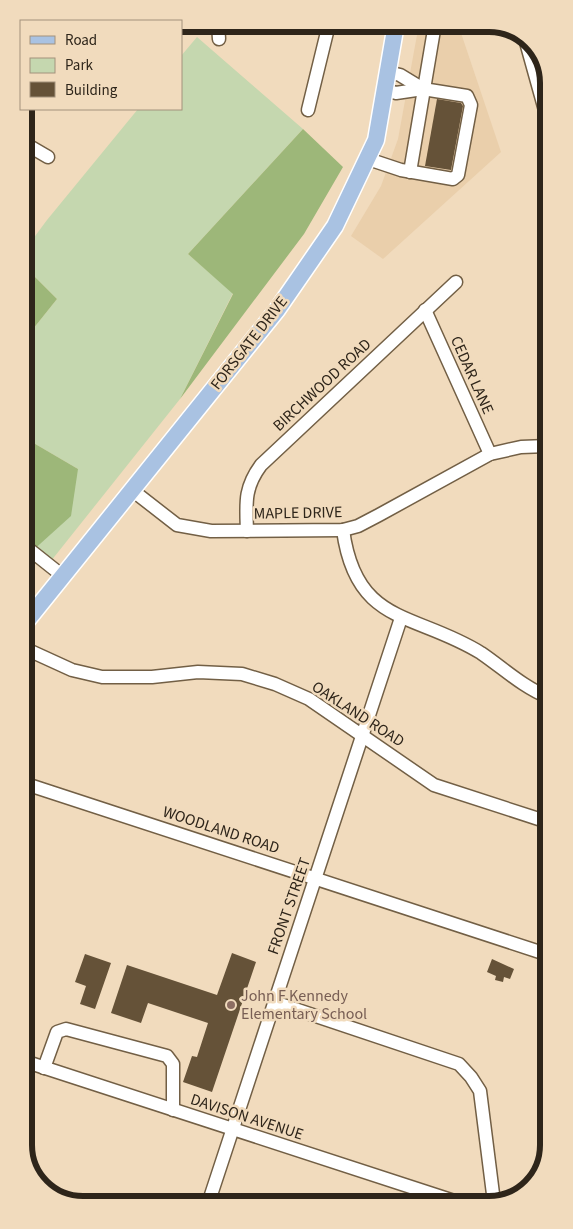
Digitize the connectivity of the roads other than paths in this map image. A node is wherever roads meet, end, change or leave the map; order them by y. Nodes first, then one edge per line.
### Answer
1 (219, 32) edge
2 (327, 33) edge
3 (395, 33) edge
4 (433, 33) edge
5 (219, 39) dead end
6 (528, 50) edge
7 (388, 72) junction
8 (423, 89) junction
9 (385, 90) junction
10 (540, 92) edge
11 (308, 110) dead end
12 (33, 148) edge
13 (48, 156) dead end
14 (368, 159) junction
15 (410, 172) junction
16 (456, 282) dead end
17 (425, 310) junction
18 (540, 446) edge
19 (490, 454) junction
20 (132, 490) junction
21 (343, 530) junction
22 (247, 531) junction
23 (33, 552) edge
24 (64, 578) junction
25 (32, 615) edge
26 (401, 618) junction
27 (32, 652) edge
28 (540, 693) edge
29 (363, 735) junction
30 (32, 786) edge
31 (540, 819) edge
32 (316, 878) junction
33 (540, 952) edge
34 (274, 1002) junction
35 (32, 1064) edge
36 (44, 1068) junction
37 (172, 1110) junction
38 (232, 1129) junction
39 (211, 1196) edge
40 (439, 1196) edge
41 (493, 1196) edge

1 - 5 street
2 - 11 street
3 - 7 main road, FORSGATE DRIVE
4 - 8 street
6 - 10 street
7 - 8 street
7 - 9 main road, FORSGATE DRIVE
8 - 9 street
8 - 15 street
8 - 15 street
9 - 14 main road, FORSGATE DRIVE
12 - 13 street
14 - 15 street
14 - 20 main road, FORSGATE DRIVE
16 - 17 street, BIRCHWOOD ROAD
17 - 19 street, CEDAR LANE
17 - 22 street, BIRCHWOOD ROAD
18 - 19 street, MAPLE DRIVE
19 - 21 street, MAPLE DRIVE
20 - 22 street, MAPLE DRIVE
20 - 24 main road, FORSGATE DRIVE
21 - 22 street, MAPLE DRIVE
21 - 26 street
23 - 24 street
24 - 25 main road, FORSGATE DRIVE
26 - 28 street
26 - 29 street, FRONT STREET
27 - 29 street, OAKLAND ROAD
29 - 31 street, OAKLAND ROAD
29 - 32 street, FRONT STREET
30 - 32 street, WOODLAND ROAD
32 - 33 street, WOODLAND ROAD
32 - 34 street, FRONT STREET
34 - 38 street, FRONT STREET
34 - 41 street
35 - 36 street, DAVISON AVENUE
36 - 37 street, DAVISON AVENUE
36 - 37 street
37 - 38 street, DAVISON AVENUE
38 - 39 street, FRONT STREET
38 - 40 street, DAVISON AVENUE

